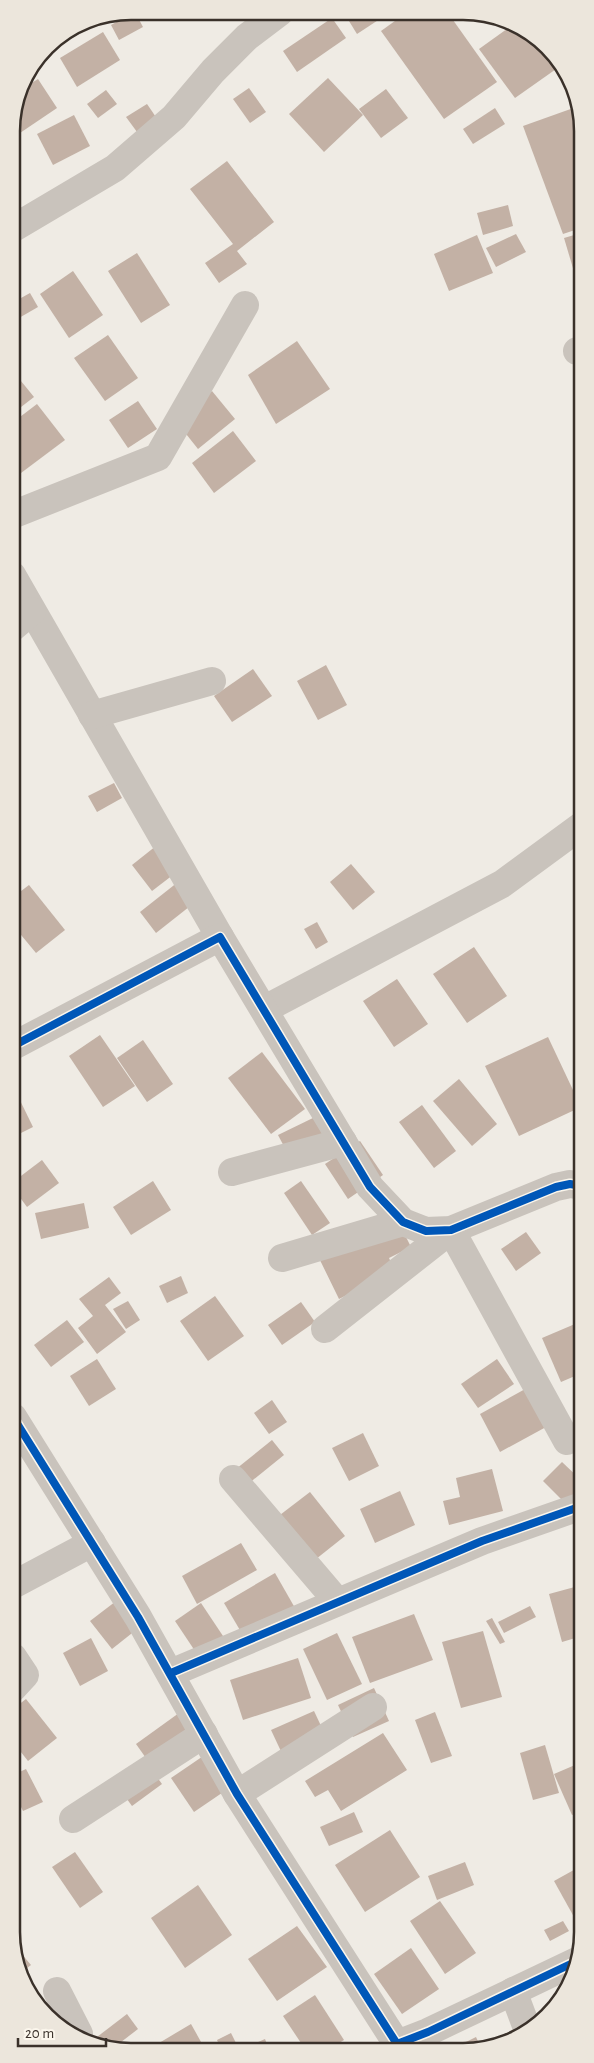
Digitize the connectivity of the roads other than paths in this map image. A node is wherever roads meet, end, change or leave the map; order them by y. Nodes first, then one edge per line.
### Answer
1 (269, 20) edge
2 (20, 224) edge
3 (245, 305) dead end
4 (20, 513) edge
5 (22, 619) edge
6 (212, 681) dead end
7 (92, 715) junction
8 (574, 831) edge
9 (220, 937) junction
10 (265, 1009) junction
11 (20, 1042) edge
12 (343, 1142) junction
13 (232, 1172) dead end
14 (574, 1185) edge
15 (403, 1222) junction
16 (451, 1230) junction
17 (282, 1258) dead end
18 (325, 1329) dead end
19 (20, 1428) edge
20 (567, 1440) dead end
21 (233, 1479) dead end
22 (574, 1509) edge
23 (92, 1542) junction
24 (20, 1581) edge
25 (337, 1601) junction
26 (20, 1668) edge
27 (170, 1673) junction
28 (20, 1680) edge
29 (373, 1707) dead end
30 (204, 1734) junction
31 (237, 1794) junction
32 (73, 1819) dead end
33 (569, 1965) edge
34 (57, 1991) dead end
35 (513, 1991) junction
36 (525, 2024) edge
37 (76, 2028) edge
38 (389, 2043) edge
39 (401, 2043) edge

1 - 2 street
3 - 4 street
5 - 7 street
6 - 7 street
7 - 9 street
8 - 10 street
9 - 10 street
9 - 11 street
10 - 12 street
12 - 13 street
12 - 15 street
14 - 16 street
15 - 16 street
15 - 17 street
16 - 18 street
16 - 20 street
19 - 23 street
21 - 25 street
22 - 25 street
23 - 24 street
23 - 27 street
25 - 27 street
26 - 28 street
27 - 30 street
29 - 31 street
30 - 31 street
30 - 32 street
31 - 38 street
33 - 35 street
34 - 37 street
35 - 36 street
35 - 39 street

